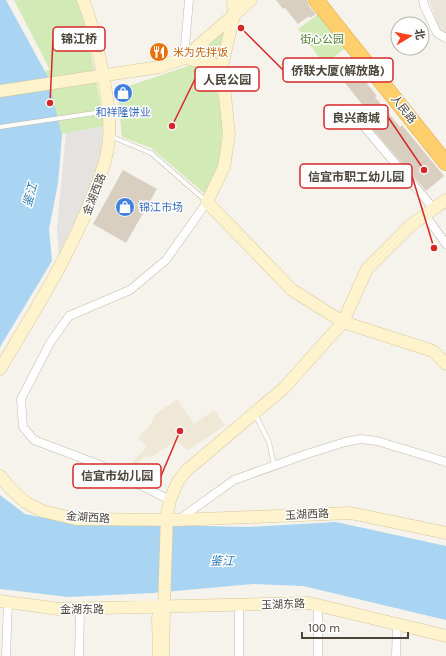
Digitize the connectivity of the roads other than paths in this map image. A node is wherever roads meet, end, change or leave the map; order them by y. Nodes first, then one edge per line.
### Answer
1 (83, 0) edge
2 (189, 0) edge
3 (237, 0) edge
4 (251, 0) edge
5 (316, 0) edge
6 (324, 0) edge
7 (423, 0) edge
8 (234, 15) junction
9 (446, 38) edge
10 (184, 58) junction
11 (222, 66) junction
12 (102, 76) junction
13 (0, 91) edge
14 (108, 110) junction
15 (360, 122) dead end
16 (0, 127) edge
17 (110, 136) junction
18 (446, 154) edge
19 (446, 163) edge
20 (446, 200) edge
21 (207, 202) junction
22 (429, 212) junction
23 (446, 244) edge
24 (343, 322) junction
25 (446, 364) edge
26 (0, 369) edge
27 (255, 414) junction
28 (446, 462) edge
29 (274, 465) junction
30 (0, 476) edge
31 (170, 500) junction
32 (172, 520) junction
33 (446, 533) edge
34 (4, 602) edge
35 (318, 605) junction
36 (239, 606) junction
37 (164, 608) junction
38 (80, 609) junction
39 (397, 624) junction
40 (446, 636) edge
41 (6, 656) edge
42 (79, 656) edge
43 (159, 656) edge
44 (164, 656) edge
45 (240, 656) edge
46 (318, 656) edge
47 (396, 656) edge

1 - 12 main road, 金湖西路
2 - 10 street
3 - 8 main road
4 - 8 main road
5 - 19 highway, 人民路
6 - 18 highway, 人民路
7 - 9 street
8 - 10 main road
8 - 11 main road
10 - 11 main road
10 - 12 main road
11 - 21 main road
12 - 13 main road
12 - 14 main road, 金湖西路
14 - 16 lane
14 - 17 main road, 金湖西路
15 - 22 street
17 - 21 lane
17 - 26 main road, 金湖西路
20 - 22 main road
21 - 24 main road
21 - 31 street
22 - 23 street
22 - 24 main road
24 - 25 main road
24 - 27 main road
27 - 29 lane
27 - 31 main road
28 - 29 street
29 - 32 street
30 - 32 main road, 金湖西路
31 - 32 main road
32 - 33 main road, 玉湖西路
32 - 37 main road
34 - 38 main road, 金湖东路
34 - 41 street
35 - 36 main road, 玉湖东路
35 - 39 main road, 玉湖东路
35 - 46 street
36 - 37 main road, 玉湖东路
36 - 45 street
37 - 38 main road, 金湖东路
37 - 43 main road
37 - 44 main road
38 - 42 street
39 - 40 main road, 玉湖东路
39 - 47 street

